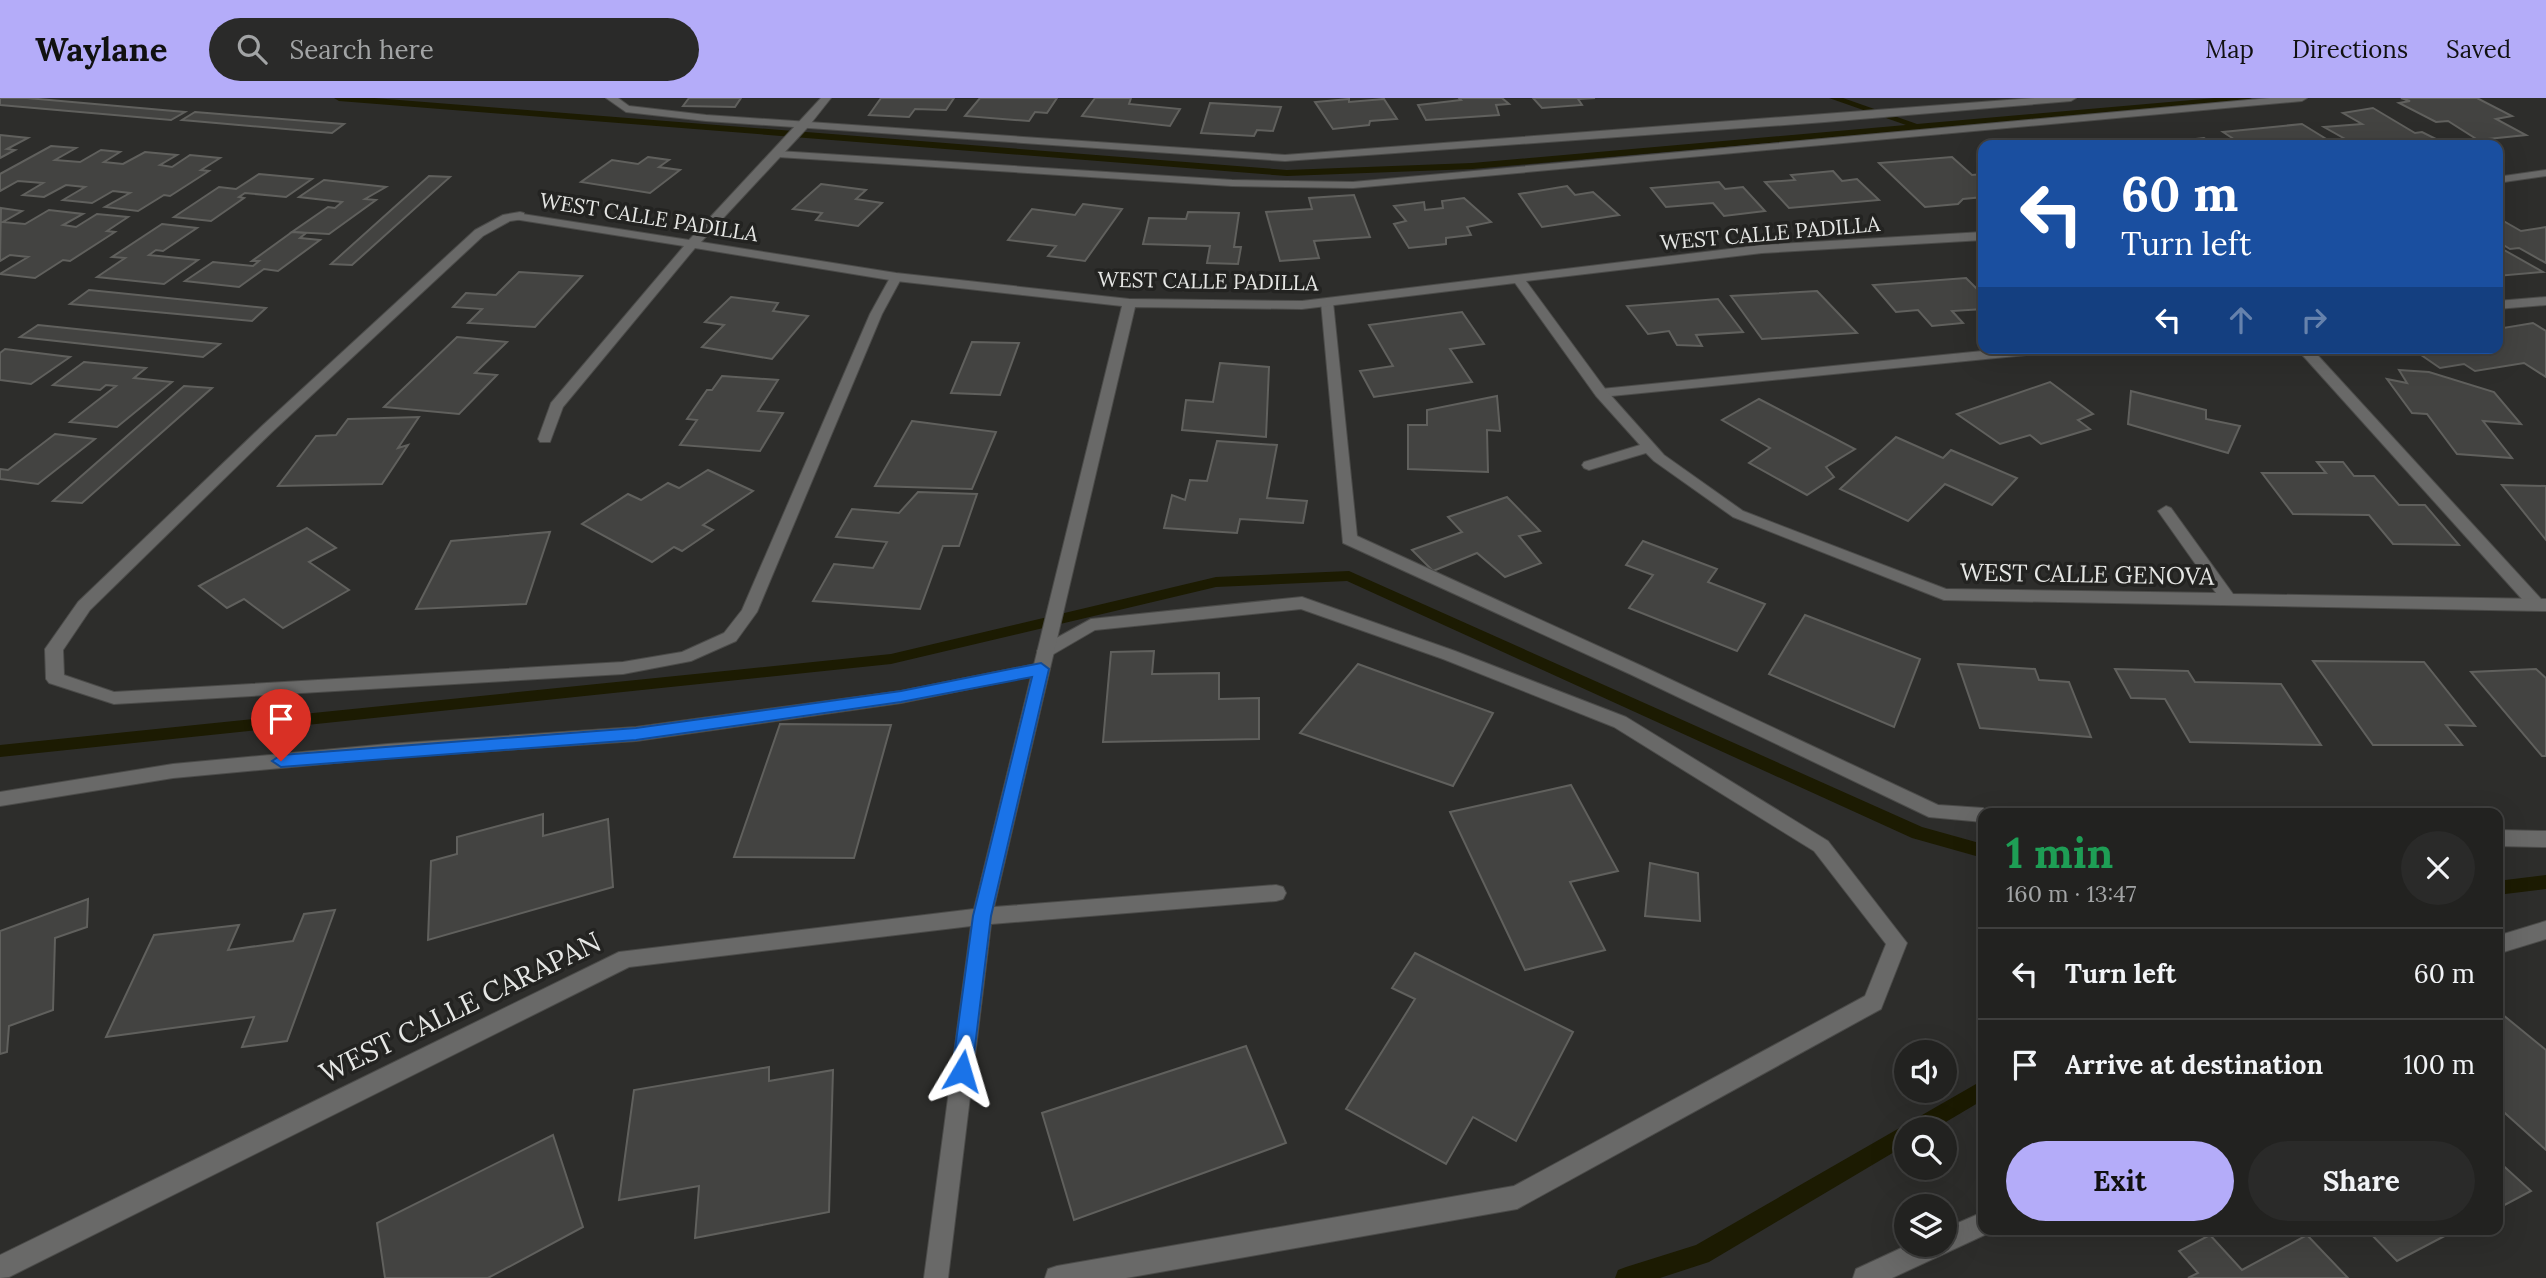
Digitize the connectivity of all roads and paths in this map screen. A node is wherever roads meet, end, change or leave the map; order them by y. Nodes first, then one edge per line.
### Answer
1 (611, 98) edge
2 (826, 98) edge
3 (2071, 98) edge
4 (2302, 98) edge
5 (805, 124) junction
6 (778, 154) junction
7 (2546, 173) edge
8 (2503, 179) edge
9 (1978, 236) edge
10 (693, 243) junction
11 (896, 277) junction
12 (1519, 280) junction
13 (2546, 300) edge
14 (1328, 302) junction
15 (1129, 303) junction
16 (2503, 304) edge
17 (1995, 354) edge
18 (2309, 354) edge
19 (1601, 393) junction
20 (545, 439) dead end
21 (1650, 447) junction
22 (1589, 465) dead end
23 (2166, 511) dead end
24 (2228, 599) junction
25 (2541, 605) edge
26 (1045, 655) junction
27 (0, 799) edge
28 (1978, 815) edge
29 (2503, 838) edge
30 (2546, 839) edge
31 (1276, 893) dead end
32 (982, 916) junction
33 (2546, 930) edge
34 (2503, 943) edge
35 (1978, 1225) edge
36 (1957, 1235) edge
37 (1910, 1257) edge
38 (0, 1268) edge
39 (936, 1278) edge
40 (1057, 1278) edge
41 (1865, 1278) edge

1 - 5 street
2 - 5 street
3 - 5 street
4 - 6 street
5 - 6 street
6 - 10 street
7 - 8 street
9 - 12 street, WEST CALLE PADILLA
10 - 11 street, WEST CALLE PADILLA
10 - 11 street, WEST CALLE PADILLA
10 - 20 street
11 - 15 street, WEST CALLE PADILLA
12 - 14 street, WEST CALLE PADILLA
12 - 19 street, WEST CALLE GENOVA
13 - 16 street
14 - 15 street, WEST CALLE PADILLA
14 - 28 street
15 - 26 street
17 - 19 street
18 - 25 street
19 - 21 street, WEST CALLE GENOVA
21 - 22 street
21 - 24 street, WEST CALLE GENOVA
23 - 24 street, WEST CALLE GENOVA
24 - 25 street, WEST CALLE GENOVA
26 - 27 street
26 - 32 street
26 - 40 street
29 - 30 street
31 - 32 street, WEST CALLE CARAPAN
32 - 38 street, WEST CALLE CARAPAN
32 - 39 street
33 - 34 street
35 - 36 street
37 - 41 street

